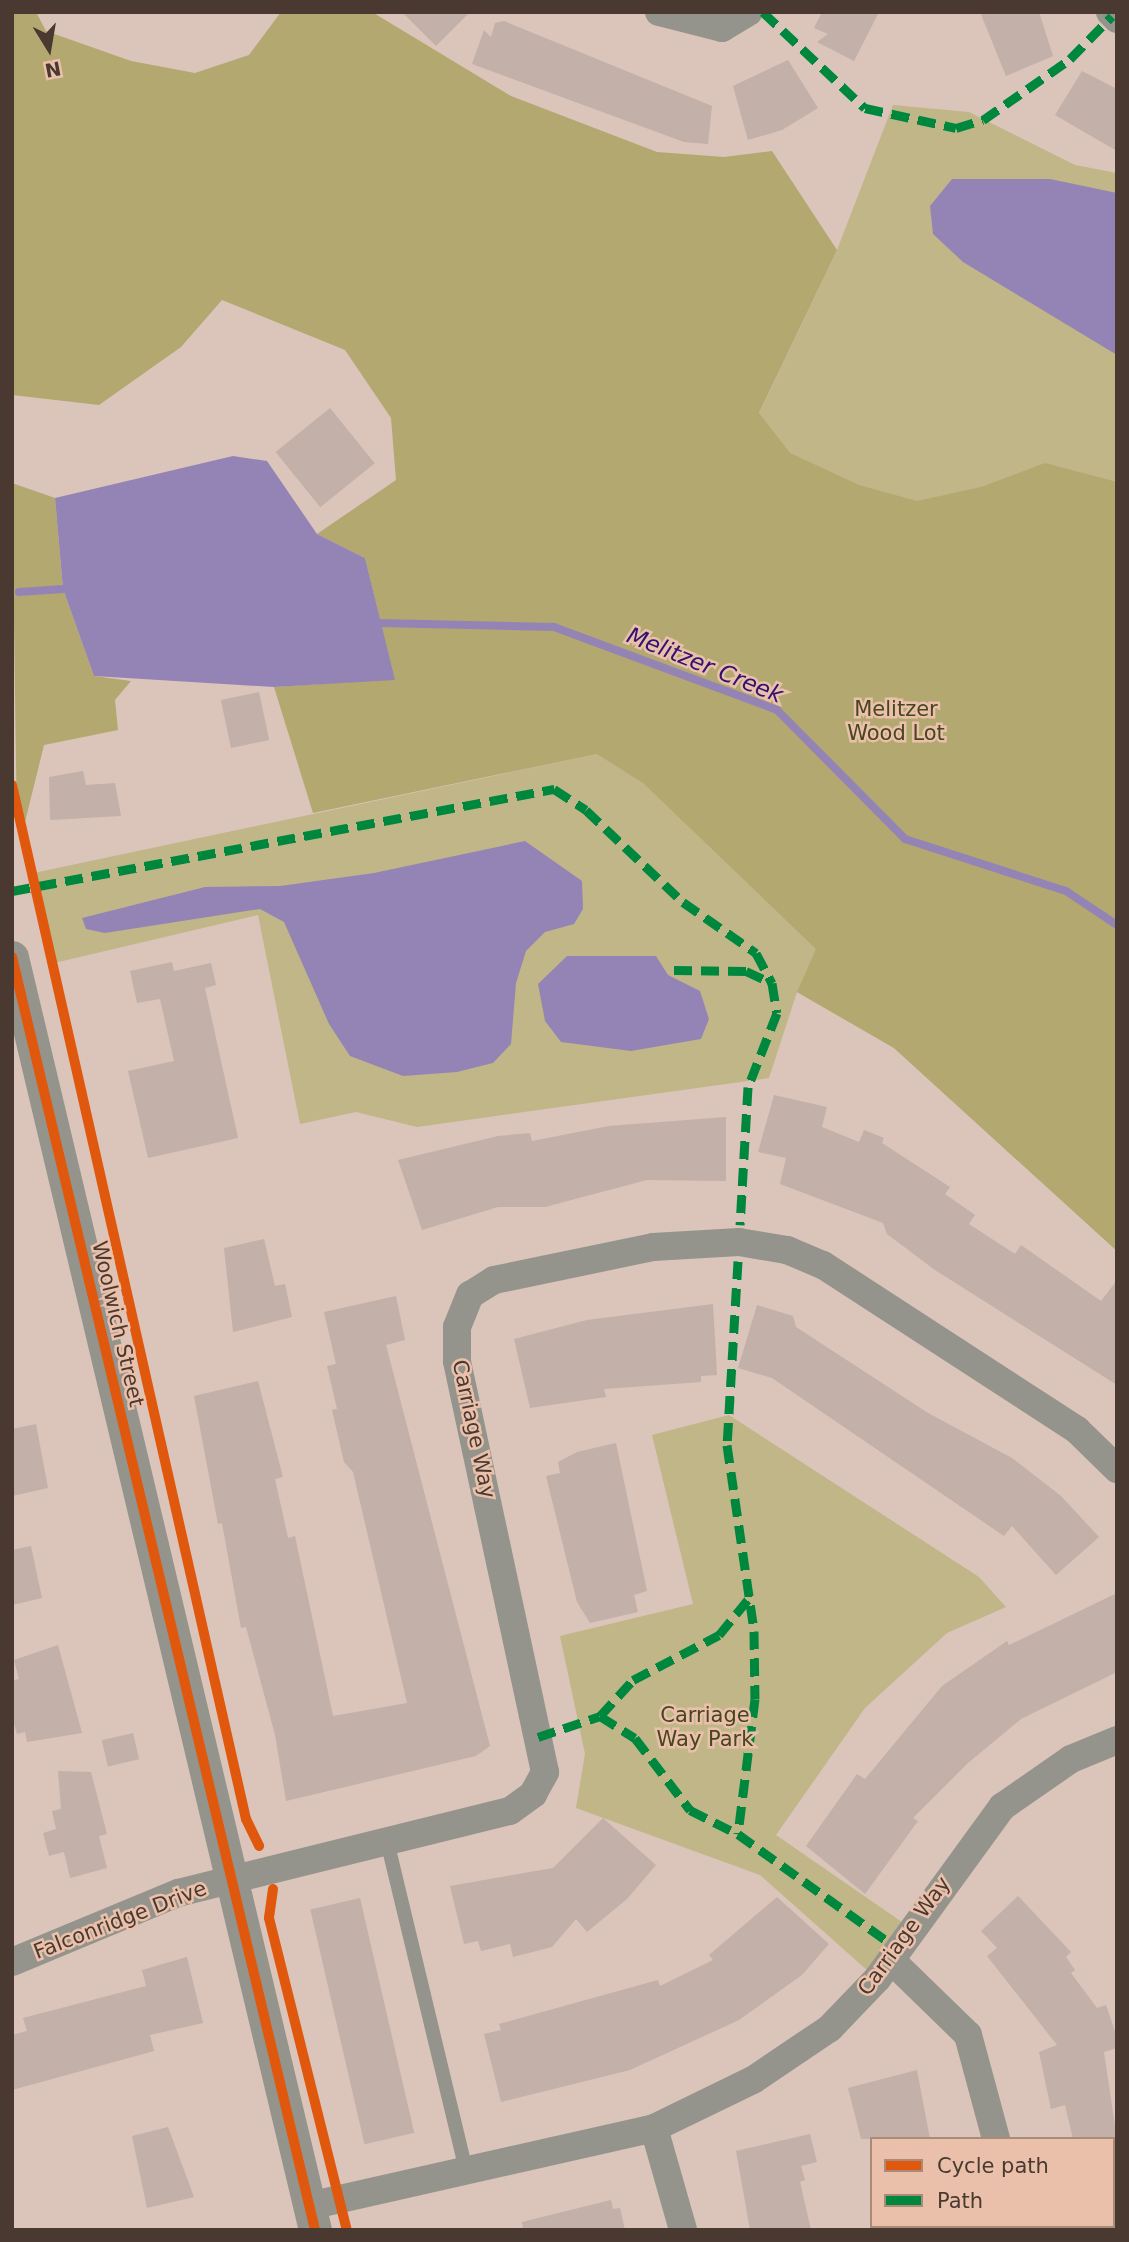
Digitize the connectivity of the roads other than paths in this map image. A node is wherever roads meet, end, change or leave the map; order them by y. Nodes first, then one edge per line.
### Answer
1 (659, 12) edge
2 (749, 12) edge
3 (1110, 12) edge
4 (1117, 19) edge
5 (12, 957) edge
6 (1117, 1469) edge
7 (1117, 1740) edge
8 (387, 1841) junction
9 (228, 1879) junction
10 (891, 1960) junction
11 (12, 1962) edge
12 (654, 2128) junction
13 (995, 2137) edge
14 (466, 2171) junction
15 (312, 2218) edge
16 (683, 2230) edge

1 - 2 street
3 - 4 street
5 - 9 street, Woolwich Street
6 - 8 street, Carriage Way
7 - 10 street, Carriage Way
8 - 9 street, Carriage Way
8 - 14 lane
9 - 11 street, Falconridge Drive
9 - 15 street, Woolwich Street
10 - 12 street, Carriage Way
10 - 13 street
12 - 14 street, Carriage Way
12 - 16 street
14 - 15 street, Carriage Way

